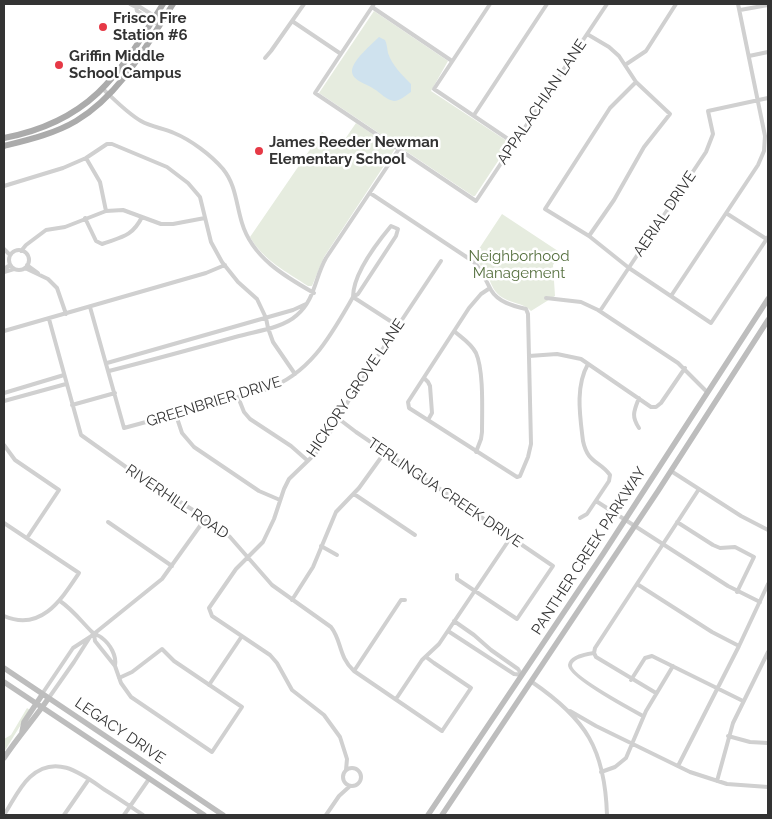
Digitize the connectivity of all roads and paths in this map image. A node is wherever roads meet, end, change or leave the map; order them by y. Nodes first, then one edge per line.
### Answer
1 (130, 4) edge
2 (163, 4) edge
3 (173, 4) edge
4 (304, 4) edge
5 (490, 4) edge
6 (547, 4) edge
7 (607, 4) edge
8 (676, 4) edge
9 (738, 4) edge
10 (768, 5) edge
11 (373, 6) edge
12 (740, 10) junction
13 (154, 19) junction
14 (292, 21) junction
15 (161, 23) junction
16 (587, 34) junction
17 (132, 51) junction
18 (768, 52) edge
19 (341, 54) junction
20 (139, 56) junction
21 (749, 56) junction
22 (264, 58) dead end
23 (452, 61) junction
24 (625, 65) junction
25 (636, 82) junction
26 (104, 89) junction
27 (110, 95) junction
28 (768, 98) edge
29 (758, 100) junction
30 (474, 115) junction
31 (4, 138) edge
32 (514, 143) junction
33 (4, 146) edge
34 (398, 149) junction
35 (86, 158) junction
36 (4, 186) edge
37 (370, 193) junction
38 (106, 210) junction
39 (726, 213) junction
40 (142, 217) junction
41 (85, 218) junction
42 (205, 218) junction
43 (588, 236) junction
44 (768, 238) edge
45 (4, 249) edge
46 (22, 251) junction
47 (4, 254) edge
48 (370, 255) junction
49 (10, 257) junction
50 (380, 261) junction
51 (441, 261) dead end
52 (10, 264) junction
53 (225, 265) junction
54 (26, 267) junction
55 (629, 268) junction
56 (14, 269) junction
57 (4, 271) edge
58 (490, 288) junction
59 (314, 293) junction
60 (671, 296) junction
61 (353, 297) junction
62 (546, 298) dead end
63 (768, 299) edge
64 (306, 303) junction
65 (90, 307) junction
66 (600, 312) junction
67 (282, 313) junction
68 (66, 314) junction
69 (266, 318) junction
70 (49, 319) junction
71 (768, 320) edge
72 (283, 322) junction
73 (398, 326) junction
74 (233, 327) junction
75 (268, 328) junction
76 (766, 328) edge
77 (4, 331) edge
78 (454, 332) junction
79 (235, 337) junction
80 (529, 356) junction
81 (107, 364) junction
82 (588, 364) junction
83 (684, 368) junction
84 (109, 372) junction
85 (295, 374) junction
86 (64, 375) junction
87 (424, 378) junction
88 (66, 384) junction
89 (707, 392) junction
90 (4, 393) edge
91 (115, 393) junction
92 (238, 397) junction
93 (639, 398) junction
94 (717, 398) junction
95 (4, 401) edge
96 (72, 405) junction
97 (176, 415) junction
98 (339, 419) junction
99 (428, 420) junction
100 (639, 428) dead end
101 (4, 445) edge
102 (385, 452) junction
103 (476, 452) junction
104 (308, 461) junction
105 (660, 465) junction
106 (671, 471) junction
107 (699, 489) junction
108 (354, 494) junction
109 (280, 500) junction
110 (596, 501) junction
111 (205, 518) junction
112 (580, 518) dead end
113 (625, 519) junction
114 (108, 522) dead end
115 (677, 522) junction
116 (4, 523) edge
117 (635, 526) junction
118 (768, 530) edge
119 (415, 535) dead end
120 (511, 537) junction
121 (27, 538) junction
122 (663, 544) junction
123 (321, 546) junction
124 (337, 555) dead end
125 (247, 557) junction
126 (172, 566) junction
127 (457, 575) dead end
128 (637, 584) junction
129 (768, 584) edge
130 (475, 591) junction
131 (737, 592) junction
132 (292, 600) junction
133 (405, 600) dead end
134 (60, 601) junction
135 (760, 602) junction
136 (4, 616) edge
137 (454, 621) junction
138 (448, 631) junction
139 (94, 634) junction
140 (242, 636) junction
141 (90, 637) junction
142 (477, 637) junction
143 (739, 646) junction
144 (470, 647) junction
145 (768, 652) edge
146 (594, 653) junction
147 (67, 656) junction
148 (426, 657) junction
149 (75, 661) junction
150 (115, 666) junction
151 (673, 666) junction
152 (4, 668) edge
153 (354, 671) junction
154 (522, 675) junction
155 (119, 678) junction
156 (631, 680) junction
157 (4, 682) edge
158 (532, 682) junction
159 (209, 685) junction
160 (718, 688) junction
161 (656, 693) junction
162 (42, 695) junction
163 (48, 699) junction
164 (396, 699) junction
165 (743, 701) junction
166 (39, 706) junction
167 (570, 711) junction
168 (643, 716) junction
169 (591, 730) junction
170 (728, 736) junction
171 (768, 743) edge
172 (633, 744) junction
173 (4, 758) edge
174 (347, 759) junction
175 (678, 766) junction
176 (155, 770) junction
177 (346, 770) junction
178 (357, 770) junction
179 (602, 772) junction
180 (89, 779) junction
181 (149, 779) junction
182 (343, 781) junction
183 (716, 781) junction
184 (350, 786) junction
185 (768, 787) edge
186 (339, 796) junction
187 (130, 806) junction
188 (4, 815) edge
189 (64, 815) edge
190 (124, 815) edge
191 (144, 815) edge
192 (204, 815) edge
193 (223, 815) edge
194 (326, 815) edge
195 (428, 815) edge
196 (442, 815) edge
197 (607, 815) edge

1 - 13 street
2 - 13 main road
3 - 15 main road
4 - 14 street
5 - 23 street
6 - 30 street
7 - 16 street, APPALACHIAN LANE
8 - 24 street
9 - 12 street
10 - 12 street
11 - 19 street
11 - 23 street
12 - 21 street
13 - 15 street
13 - 17 main road
14 - 19 street
14 - 22 street
15 - 20 main road
16 - 24 street
16 - 32 street, APPALACHIAN LANE
17 - 20 main road
17 - 26 main road
18 - 21 street
19 - 34 street
20 - 27 main road
21 - 29 street
23 - 30 street
24 - 25 street
25 - 43 street
25 - 43 street
26 - 27 street
26 - 31 main road
27 - 33 main road
27 - 59 street
28 - 29 street
29 - 39 street
29 - 55 street, AERIAL DRIVE
30 - 32 street
32 - 34 street, APPALACHIAN LANE
34 - 37 street
35 - 36 street
35 - 38 street
35 - 42 street
37 - 58 street
37 - 59 street
38 - 40 street
38 - 41 street
39 - 44 street
39 - 60 street
40 - 41 street
40 - 42 street
41 - 46 street
42 - 53 street
43 - 55 street
44 - 60 street
45 - 49 street
46 - 49 street
46 - 54 street
47 - 49 street
48 - 50 street
48 - 50 street, GREENBRIER DRIVE
48 - 61 street, GREENBRIER DRIVE
49 - 52 street
50 - 61 street, GREENBRIER DRIVE
51 - 73 street, HICKORY GROVE LANE
52 - 56 street
52 - 57 street
53 - 65 street
53 - 69 street
54 - 56 street
54 - 68 street
55 - 60 street
55 - 66 street, AERIAL DRIVE
56 - 57 street
58 - 78 street
58 - 80 street
59 - 64 street
61 - 73 street
61 - 85 street, GREENBRIER DRIVE
62 - 66 street
63 - 89 main road, PANTHER CREEK PARKWAY
64 - 67 street
64 - 72 street
65 - 68 street
65 - 81 street
66 - 83 street
67 - 69 street
67 - 72 street
68 - 70 street
69 - 74 street
69 - 75 street
70 - 77 street
70 - 86 street, RIVERHILL ROAD
71 - 76 main road, PANTHER CREEK PARKWAY
72 - 75 street
73 - 98 street, HICKORY GROVE LANE
74 - 79 street
74 - 81 street
75 - 79 street
75 - 85 street
76 - 94 main road, PANTHER CREEK PARKWAY
78 - 87 street
78 - 103 street
79 - 84 street
80 - 82 street
80 - 103 street
81 - 84 street
82 - 93 street
82 - 110 street
83 - 89 street
83 - 93 street
84 - 91 street
85 - 92 street, GREENBRIER DRIVE
86 - 88 street, RIVERHILL ROAD
86 - 90 street
87 - 99 street
87 - 99 street
88 - 95 street
88 - 96 street, RIVERHILL ROAD
89 - 94 main road
89 - 105 main road, PANTHER CREEK PARKWAY
91 - 96 street
91 - 97 street, GREENBRIER DRIVE
92 - 97 street, GREENBRIER DRIVE
92 - 104 street
93 - 100 street
94 - 106 main road, PANTHER CREEK PARKWAY
96 - 111 street, RIVERHILL ROAD
97 - 109 street
98 - 102 street, TERLINGUA CREEK DRIVE
98 - 104 street, HICKORY GROVE LANE
99 - 103 street
101 - 121 street
102 - 108 street
102 - 120 street, TERLINGUA CREEK DRIVE
104 - 109 street, HICKORY GROVE LANE
105 - 106 main road
105 - 113 main road, PANTHER CREEK PARKWAY
106 - 107 street
106 - 117 main road, PANTHER CREEK PARKWAY
107 - 115 street
107 - 118 street
108 - 119 street
108 - 123 street
109 - 125 street, HICKORY GROVE LANE
110 - 112 street
110 - 113 street
111 - 125 street, RIVERHILL ROAD
111 - 126 street
113 - 117 street
113 - 154 main road, PANTHER CREEK PARKWAY
114 - 126 street
115 - 122 street
115 - 131 street
116 - 121 street
117 - 122 street
117 - 158 main road, PANTHER CREEK PARKWAY
120 - 130 street
120 - 130 street, TERLINGUA CREEK DRIVE
121 - 134 street
122 - 128 street
122 - 131 street
123 - 124 street
123 - 132 street
125 - 132 street, RIVERHILL ROAD
125 - 140 street, HICKORY GROVE LANE
126 - 139 street
127 - 130 street
128 - 143 street
128 - 146 street
129 - 135 street
130 - 137 street
131 - 135 street
132 - 153 street, RIVERHILL ROAD
133 - 153 street
134 - 136 street
134 - 139 street
135 - 143 street
137 - 138 street
137 - 142 street
138 - 144 street
138 - 148 street
139 - 141 street
139 - 150 street
139 - 150 street
140 - 159 street
140 - 174 street
141 - 147 street
141 - 149 street
142 - 144 street
142 - 154 street
143 - 160 street
144 - 154 street
145 - 165 street
146 - 156 street
146 - 168 street
147 - 149 street
147 - 162 street
148 - 164 street
148 - 164 street, RIVERHILL ROAD
149 - 163 street
150 - 155 street
151 - 156 street
151 - 160 street
151 - 161 street
152 - 162 main road, LEGACY DRIVE
153 - 164 street, RIVERHILL ROAD
154 - 158 main road
154 - 195 main road, PANTHER CREEK PARKWAY
155 - 159 street
155 - 159 street
156 - 161 street
157 - 166 main road, LEGACY DRIVE
158 - 167 street
158 - 196 main road, PANTHER CREEK PARKWAY
160 - 165 street
160 - 175 street
161 - 168 street
162 - 163 main road, LEGACY DRIVE
162 - 166 main road
163 - 166 main road
163 - 176 main road, LEGACY DRIVE
165 - 170 street
166 - 173 main road
166 - 181 main road, LEGACY DRIVE
167 - 169 street
167 - 169 street
168 - 172 street
169 - 172 street
169 - 179 street
170 - 171 street
170 - 183 street
172 - 175 street
172 - 179 street
174 - 177 street
174 - 178 street
175 - 183 street
176 - 181 main road
176 - 193 main road, LEGACY DRIVE
177 - 178 street
177 - 182 street
178 - 184 street
179 - 197 street
180 - 187 street
180 - 188 street
180 - 189 street
181 - 187 street
181 - 192 main road, LEGACY DRIVE
182 - 184 street
182 - 186 street
183 - 185 street
184 - 186 street
186 - 194 street
187 - 190 street
187 - 191 street

